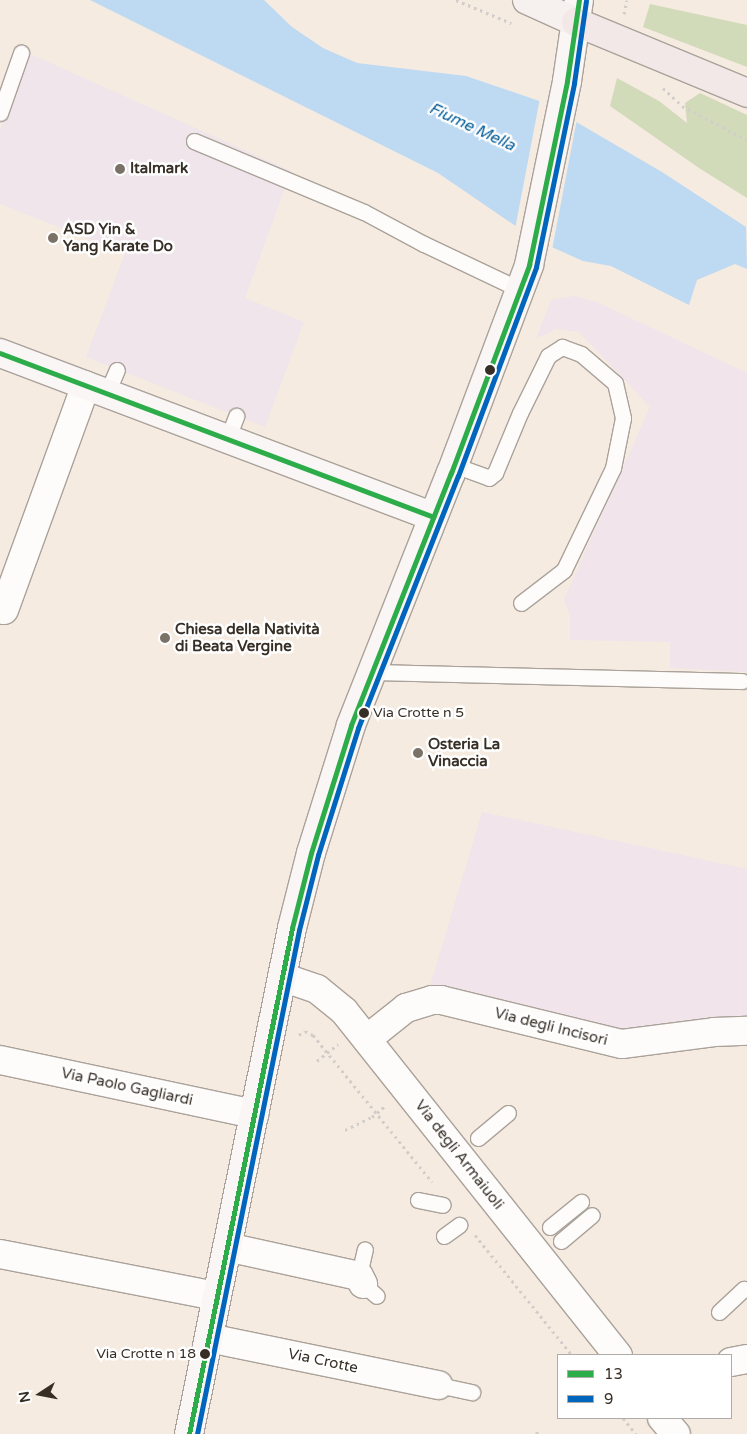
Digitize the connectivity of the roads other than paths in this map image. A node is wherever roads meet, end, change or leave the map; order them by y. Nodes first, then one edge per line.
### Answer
1 (527, 0) edge
2 (577, 11) edge
3 (22, 53) dead end
4 (747, 93) edge
5 (0, 113) edge
6 (194, 141) dead end
7 (521, 290) junction
8 (0, 353) edge
9 (103, 383) junction
10 (454, 465) junction
11 (433, 517) junction
12 (521, 603) dead end
13 (4, 610) dead end
14 (371, 672) junction
15 (742, 681) dead end
16 (282, 977) junction
17 (747, 1031) edge
18 (367, 1039) junction
19 (0, 1060) edge
20 (254, 1114) junction
21 (508, 1114) dead end
22 (478, 1138) dead end
23 (418, 1200) dead end
24 (581, 1202) dead end
25 (443, 1205) dead end
26 (592, 1215) dead end
27 (459, 1225) dead end
28 (550, 1227) dead end
29 (444, 1236) dead end
30 (561, 1241) dead end
31 (227, 1247) junction
32 (0, 1254) edge
33 (365, 1274) dead end
34 (744, 1289) dead end
35 (217, 1296) junction
36 (719, 1312) dead end
37 (209, 1338) junction
38 (617, 1354) edge
39 (747, 1358) edge
40 (732, 1362) edge
41 (438, 1385) joint
42 (472, 1392) dead end
43 (663, 1419) edge
44 (683, 1419) edge
45 (189, 1434) edge
46 (676, 1434) edge

1 - 2 main road
2 - 4 highway
2 - 7 street
3 - 5 lane
6 - 7 lane
7 - 10 street
8 - 9 street
9 - 11 street
9 - 13 street
10 - 11 street
10 - 12 lane
11 - 14 street
14 - 15 lane
14 - 16 street
16 - 18 street, Via degli Armaiuoli
16 - 20 street
17 - 18 street, Via degli Incisori
18 - 38 street, Via degli Armaiuoli
19 - 20 street, Via Paolo Gagliardi
20 - 31 street
21 - 22 lane
23 - 25 lane
24 - 28 lane
26 - 30 lane
27 - 29 lane
31 - 33 street
31 - 35 street
32 - 35 street
34 - 36 lane
35 - 37 street
37 - 41 street, Via Crotte
37 - 45 street
39 - 40 street
41 - 42 lane
43 - 46 street
44 - 46 street

